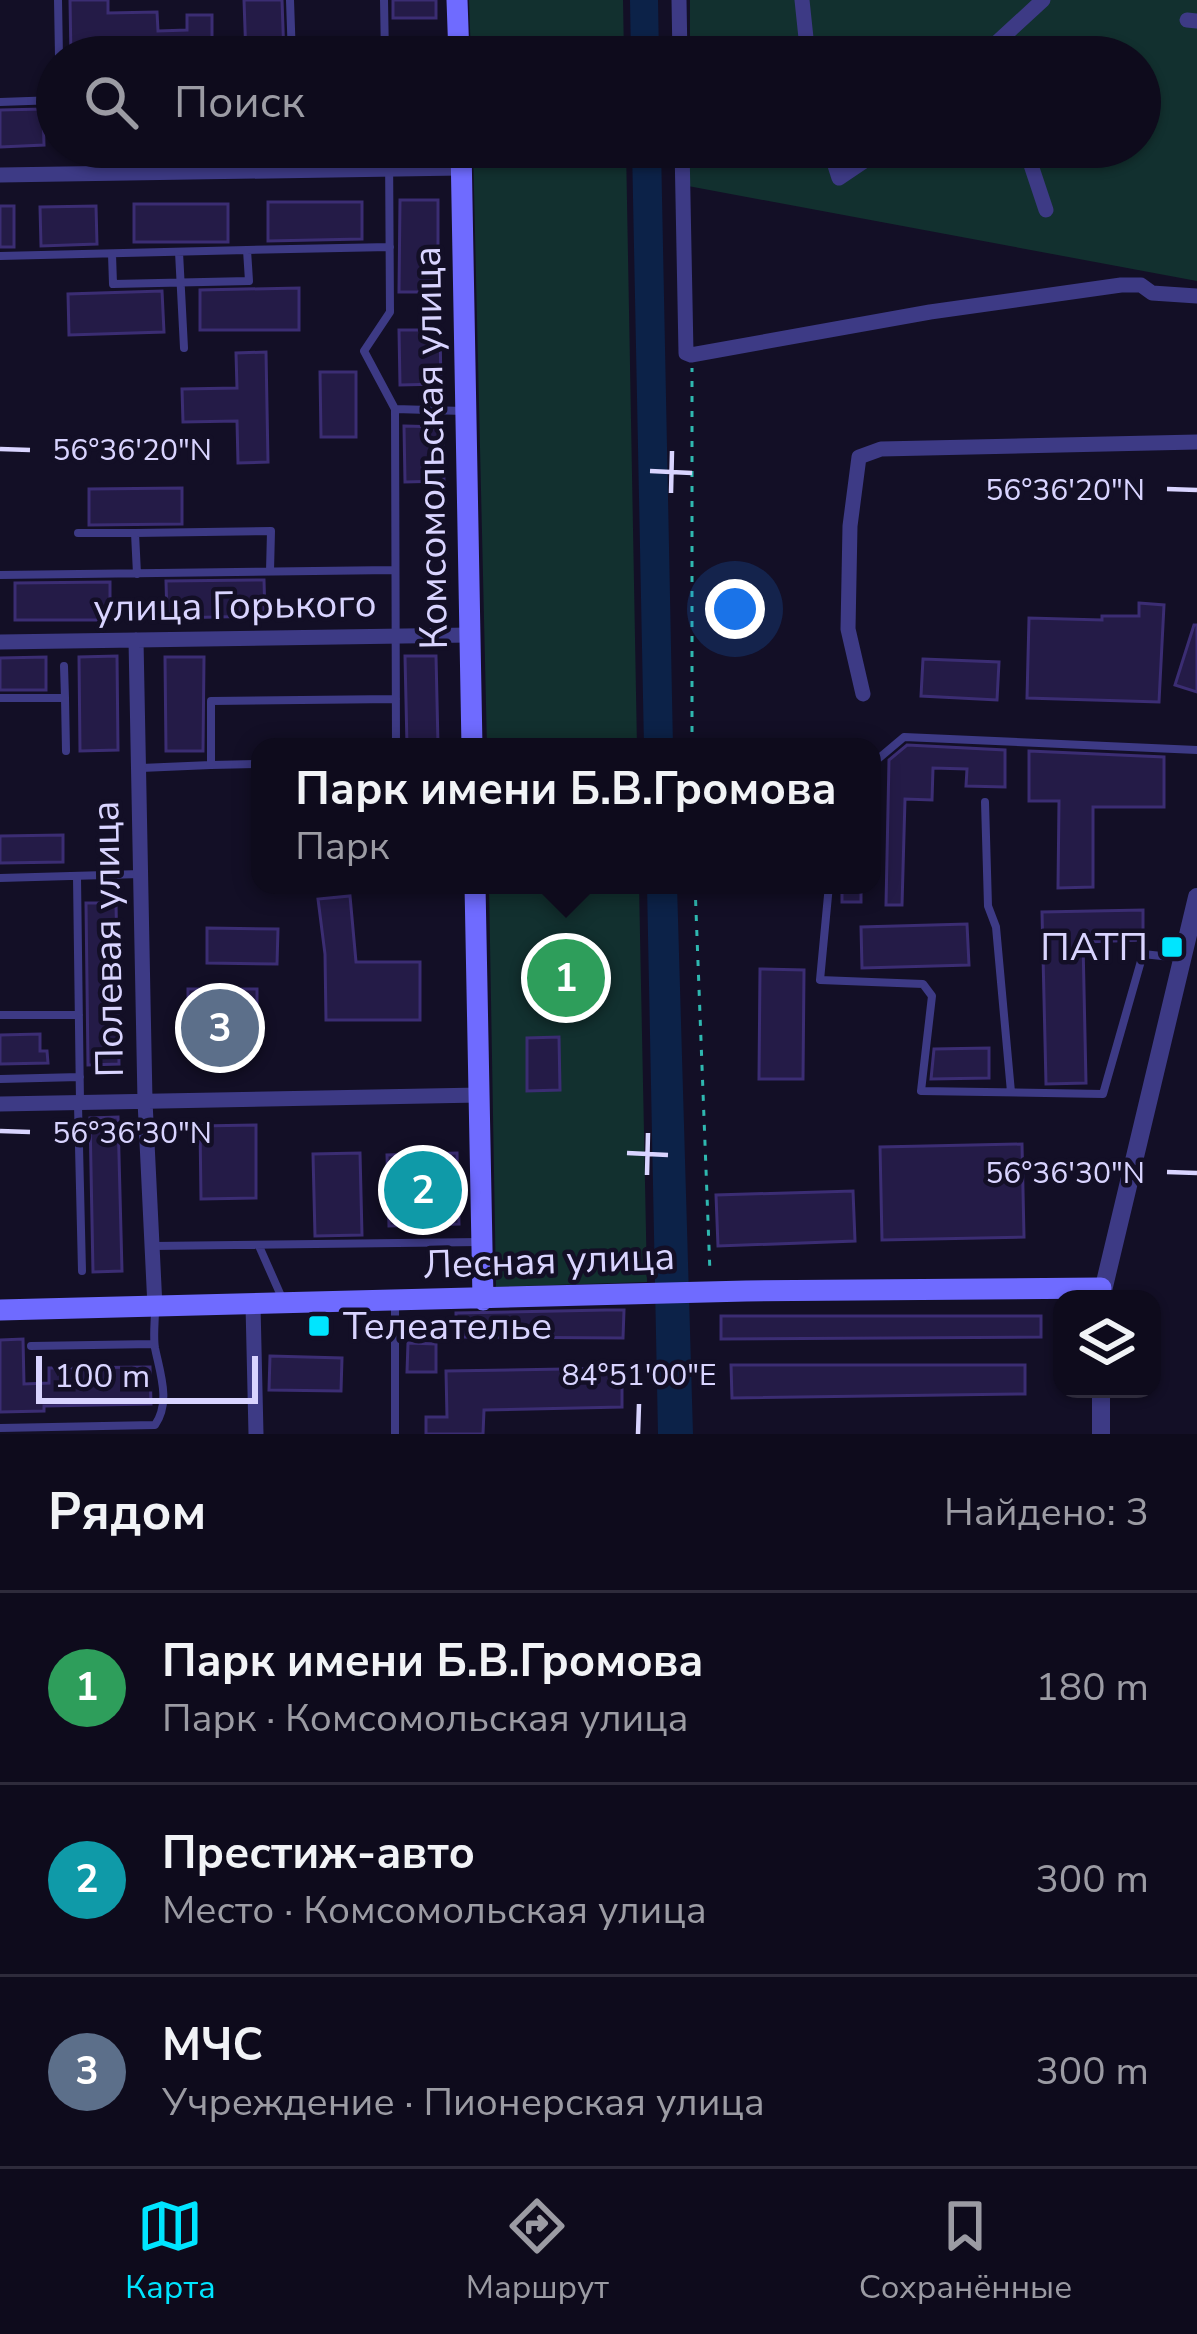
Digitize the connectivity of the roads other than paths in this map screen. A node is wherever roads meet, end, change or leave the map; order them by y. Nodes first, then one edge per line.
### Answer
1 (58, 0) edge
2 (290, 0) edge
3 (384, 0) edge
4 (457, 0) edge
5 (680, 0) edge
6 (802, 0) edge
7 (1043, 0) edge
8 (59, 36) edge
9 (291, 36) edge
10 (385, 36) edge
11 (458, 36) edge
12 (680, 36) edge
13 (806, 36) edge
14 (1004, 36) edge
15 (36, 101) edge
16 (0, 102) edge
17 (390, 168) edge
18 (406, 168) edge
19 (461, 168) edge
20 (682, 168) edge
21 (1032, 168) edge
22 (178, 171) joint
23 (390, 171) junction
24 (0, 175) edge
25 (1046, 210) dead end
26 (391, 247) junction
27 (247, 250) junction
28 (179, 252) junction
29 (112, 254) junction
30 (0, 256) edge
31 (181, 283) junction
32 (1197, 296) edge
33 (184, 348) dead end
34 (395, 410) junction
35 (464, 411) junction
36 (1197, 442) edge
37 (78, 532) dead end
38 (135, 532) junction
39 (394, 570) junction
40 (270, 571) junction
41 (136, 574) junction
42 (0, 575) edge
43 (470, 635) junction
44 (395, 636) junction
45 (136, 640) junction
46 (0, 642) edge
47 (64, 667) dead end
48 (863, 694) dead end
49 (0, 698) edge
50 (64, 698) junction
51 (396, 699) junction
52 (397, 738) edge
53 (472, 738) edge
54 (1197, 750) edge
55 (66, 751) dead end
56 (881, 756) edge
57 (251, 764) edge
58 (211, 765) junction
59 (136, 768) junction
60 (985, 802) dead end
61 (142, 874) junction
62 (77, 877) junction
63 (0, 878) edge
64 (475, 894) edge
65 (828, 894) edge
66 (1197, 897) edge
67 (1179, 968) junction
68 (1197, 973) edge
69 (0, 1015) edge
70 (79, 1015) junction
71 (80, 1077) junction
72 (0, 1079) edge
73 (1011, 1092) junction
74 (480, 1095) junction
75 (145, 1101) junction
76 (79, 1102) junction
77 (0, 1104) edge
78 (482, 1243) junction
79 (153, 1246) junction
80 (258, 1246) junction
81 (82, 1271) dead end
82 (1102, 1290) edge
83 (1053, 1294) edge
84 (483, 1300) junction
85 (395, 1302) junction
86 (285, 1305) junction
87 (253, 1306) junction
88 (155, 1307) junction
89 (0, 1310) edge
90 (154, 1344) junction
91 (31, 1346) dead end
92 (1101, 1398) edge
93 (0, 1428) edge
94 (256, 1434) edge
95 (395, 1434) edge
96 (1101, 1434) edge

1 - 8 lane
2 - 9 lane
3 - 10 lane
4 - 11 main road
5 - 12 street
6 - 13 street
7 - 14 street
15 - 16 lane
17 - 23 lane
18 - 23 street
19 - 35 main road, Комсомольская улица
20 - 32 street
21 - 25 street
22 - 23 street
22 - 24 street
23 - 26 lane
26 - 27 lane
26 - 34 lane
27 - 28 lane
27 - 31 lane
28 - 29 lane
28 - 31 lane
29 - 30 lane
29 - 31 lane
31 - 33 lane
34 - 35 lane
34 - 39 lane
35 - 43 main road, Комсомольская улица
36 - 48 street
37 - 38 lane
38 - 40 lane
38 - 41 lane
39 - 40 lane
39 - 44 lane
40 - 41 lane
41 - 42 lane
43 - 44 street, улица Горького
43 - 53 main road, Комсомольская улица
44 - 45 street, улица Горького
44 - 51 lane
45 - 46 street, улица Горького
45 - 59 street, Полевая улица
47 - 50 lane
49 - 50 lane
50 - 55 lane
51 - 52 lane
51 - 58 lane
54 - 56 lane
57 - 58 lane
58 - 59 lane
59 - 61 street, Полевая улица
60 - 73 lane
61 - 62 lane
61 - 75 street, Полевая улица
62 - 63 lane
62 - 70 lane
64 - 74 main road
65 - 73 lane
66 - 67 street
67 - 68 lane
67 - 73 lane
67 - 82 street
69 - 70 lane
70 - 71 lane
71 - 72 lane
71 - 76 lane
74 - 75 street
74 - 78 main road
75 - 76 street
75 - 79 street, Полевая улица
76 - 77 street
76 - 81 lane
78 - 80 lane
78 - 84 main road
79 - 80 lane
79 - 88 street, Полевая улица
80 - 86 lane
83 - 84 main road, Лесная улица
84 - 85 main road, Лесная улица
85 - 86 main road, Лесная улица
85 - 95 lane
86 - 87 main road, Лесная улица
87 - 88 main road, Лесная улица
87 - 94 street
88 - 89 main road, Лесная улица
88 - 90 lane
90 - 91 lane
90 - 93 lane
92 - 96 street

